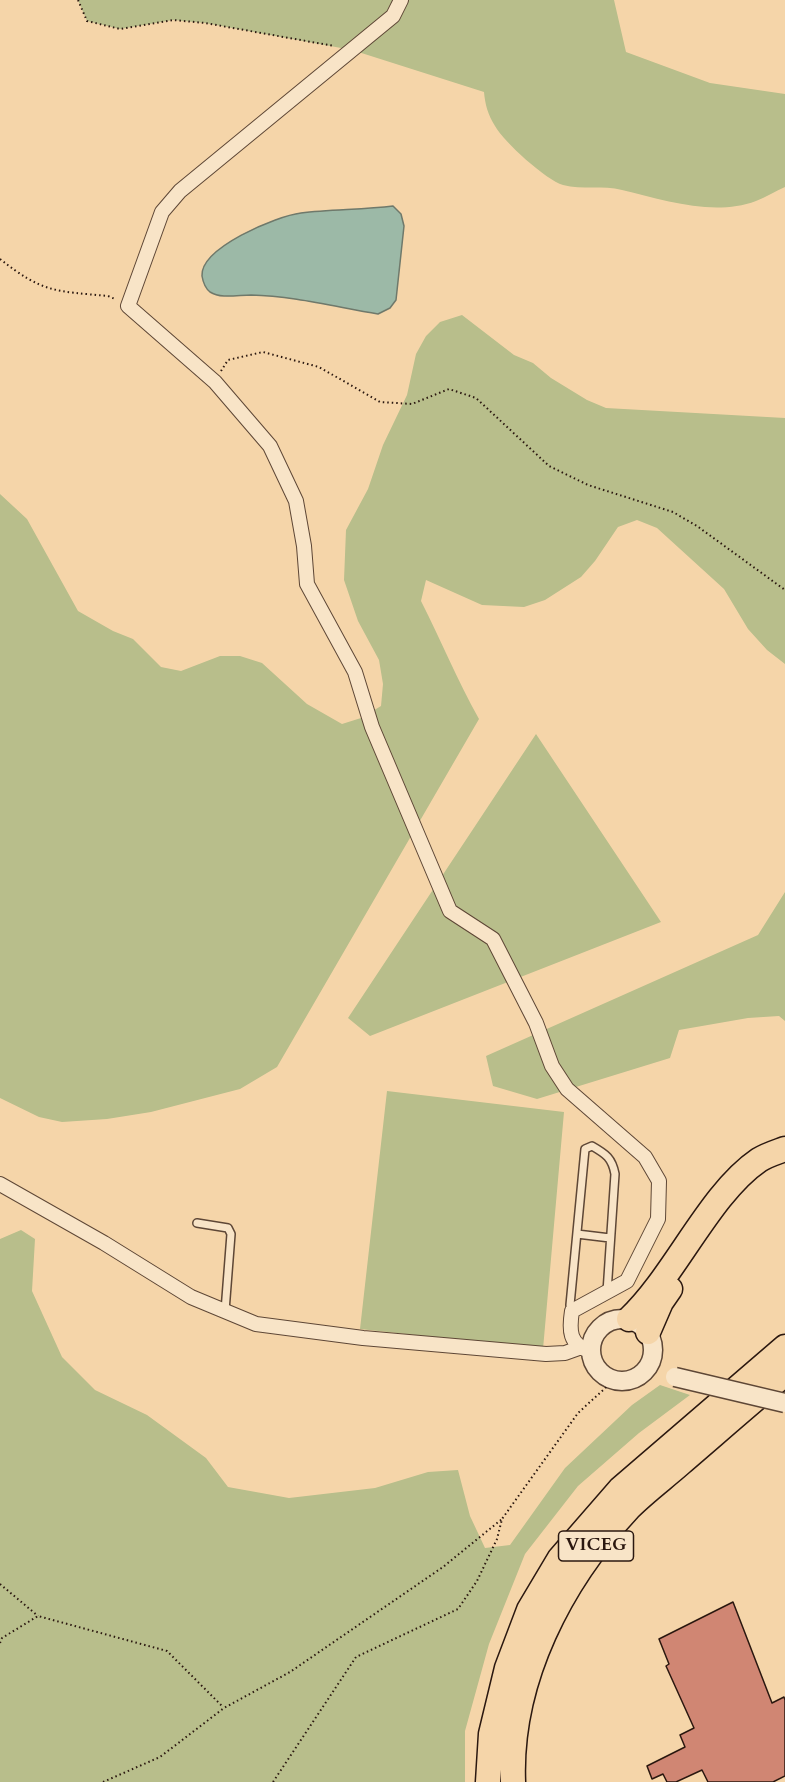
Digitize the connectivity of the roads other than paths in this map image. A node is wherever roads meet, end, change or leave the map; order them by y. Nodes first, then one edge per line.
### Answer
1 (401, 0) edge
2 (785, 1149) edge
3 (785, 1161) edge
4 (0, 1184) edge
5 (197, 1223) dead end
6 (577, 1234) junction
7 (610, 1238) junction
8 (607, 1294) junction
9 (225, 1311) junction
10 (572, 1311) junction
11 (639, 1326) junction
12 (785, 1347) edge
13 (585, 1349) junction
14 (649, 1366) junction
15 (785, 1374) edge
16 (785, 1397) edge
17 (785, 1402) edge
18 (631, 1506) junction
19 (488, 1782) edge
20 (513, 1782) edge

1 - 8 street
2 - 11 highway
3 - 11 highway
4 - 9 street
5 - 9 lane
6 - 7 lane
6 - 7 lane
6 - 10 lane
7 - 8 lane
8 - 10 street
9 - 13 street
10 - 13 street
11 - 13 street
11 - 14 street
12 - 19 highway, VICEG
13 - 14 street
14 - 17 street, bridge
15 - 18 highway, VICEG
16 - 18 highway
18 - 20 highway, VICEG

